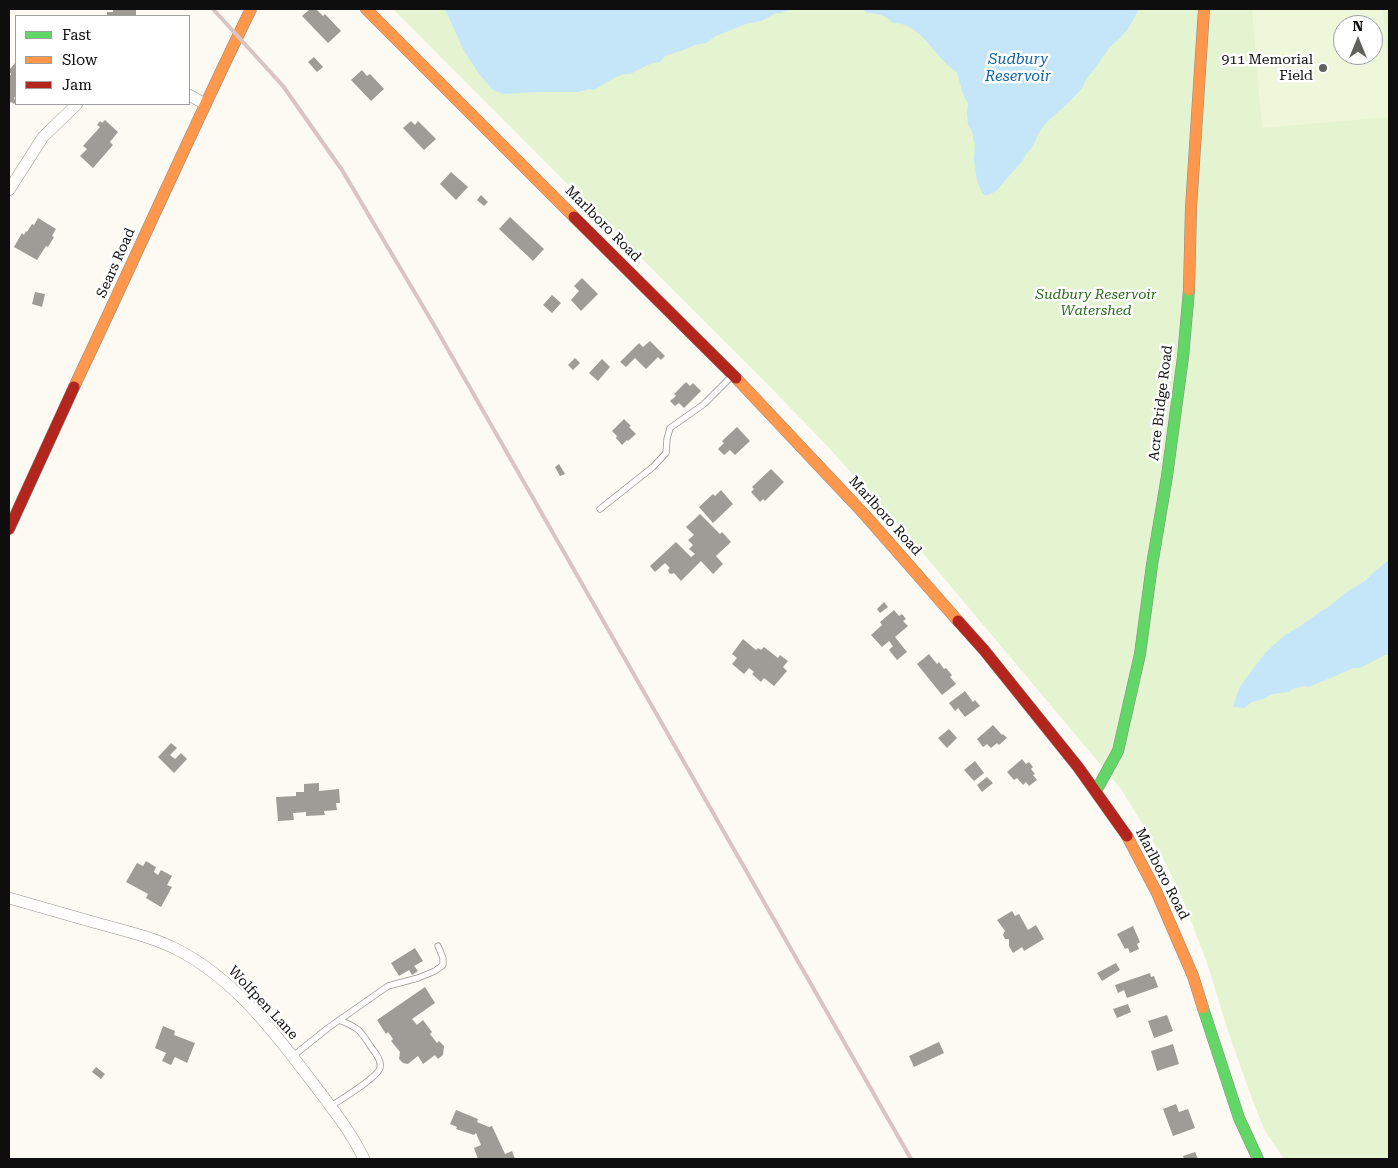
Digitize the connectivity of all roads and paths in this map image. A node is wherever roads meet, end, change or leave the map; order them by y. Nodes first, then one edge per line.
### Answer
1 (251, 9) edge
2 (366, 9) edge
3 (1204, 9) edge
4 (190, 96) edge
5 (205, 104) junction
6 (75, 105) edge
7 (9, 190) edge
8 (734, 375) junction
9 (600, 509) dead end
10 (9, 529) edge
11 (1096, 791) junction
12 (9, 898) edge
13 (438, 946) dead end
14 (340, 1020) junction
15 (292, 1056) junction
16 (330, 1106) junction
17 (1248, 1136) junction
18 (364, 1159) edge
19 (1250, 1159) edge
20 (1258, 1159) edge

1 - 5 main road, Sears Road
2 - 8 main road, Marlboro Road
3 - 11 main road, Acre Bridge Road
4 - 5 street
5 - 10 main road, Sears Road
6 - 7 street
8 - 9 lane
8 - 11 main road, Marlboro Road
11 - 17 main road, Marlboro Road
12 - 15 street, Wolfpen Lane
13 - 14 lane
14 - 15 lane
14 - 16 lane
15 - 16 street, Wolfpen Lane
16 - 18 street, Wolfpen Lane
17 - 19 main road, Marlboro Road
17 - 20 main road, Marlboro Road

